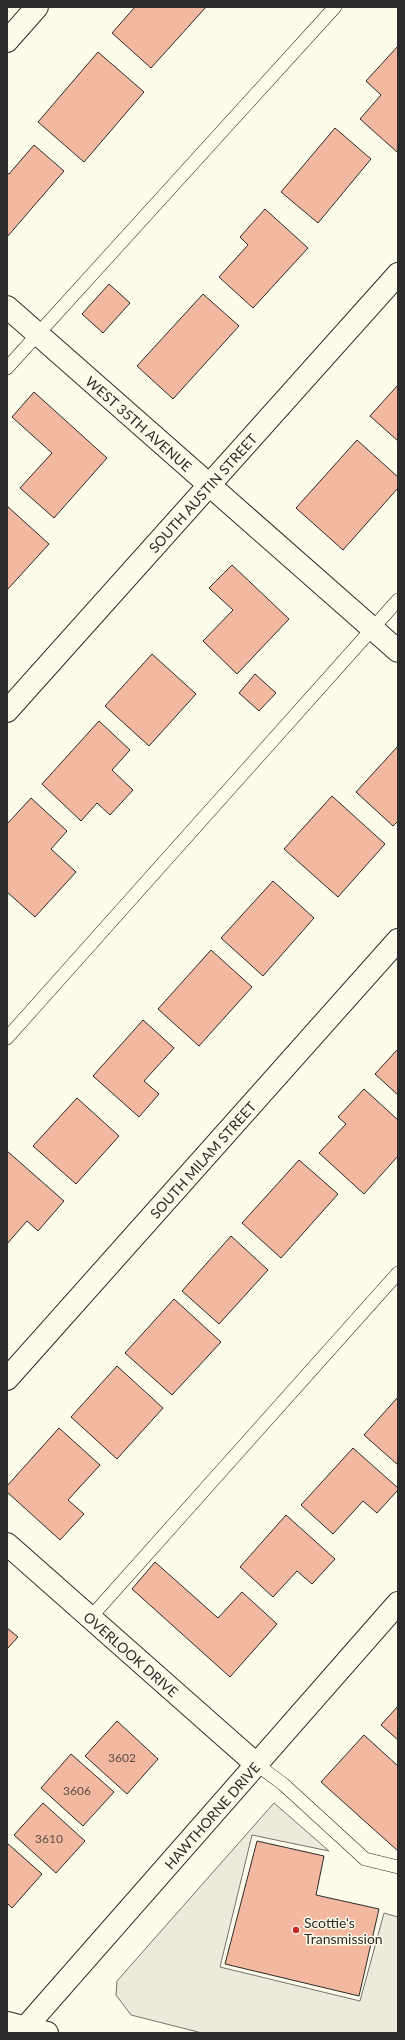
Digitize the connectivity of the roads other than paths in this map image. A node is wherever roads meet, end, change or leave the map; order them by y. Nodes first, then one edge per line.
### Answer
1 (37, 7) edge
2 (335, 7) edge
3 (7, 41) edge
4 (398, 274) edge
5 (7, 307) edge
6 (37, 334) junction
7 (7, 368) edge
8 (210, 484) junction
9 (398, 600) edge
10 (373, 628) junction
11 (398, 651) edge
12 (7, 711) edge
13 (398, 940) edge
14 (7, 1038) edge
15 (398, 1273) edge
16 (7, 1379) edge
17 (7, 1544) edge
18 (398, 1602) edge
19 (90, 1618) junction
20 (256, 1764) junction
21 (398, 1867) edge
22 (16, 2025) edge
23 (47, 2033) edge

1 - 3 street
2 - 6 lane
4 - 8 street, SOUTH AUSTIN STREET
5 - 6 street, WEST 35TH AVENUE
6 - 7 lane
6 - 8 street, WEST 35TH AVENUE
8 - 10 street, WEST 35TH AVENUE
8 - 12 street, SOUTH AUSTIN STREET
9 - 10 lane
10 - 11 street, WEST 35TH AVENUE
10 - 14 lane
13 - 16 street, SOUTH MILAM STREET
15 - 19 lane
17 - 19 street, OVERLOOK DRIVE
18 - 20 street, HAWTHORNE DRIVE
19 - 20 street, OVERLOOK DRIVE
20 - 21 lane
20 - 22 street, HAWTHORNE DRIVE
22 - 23 street

